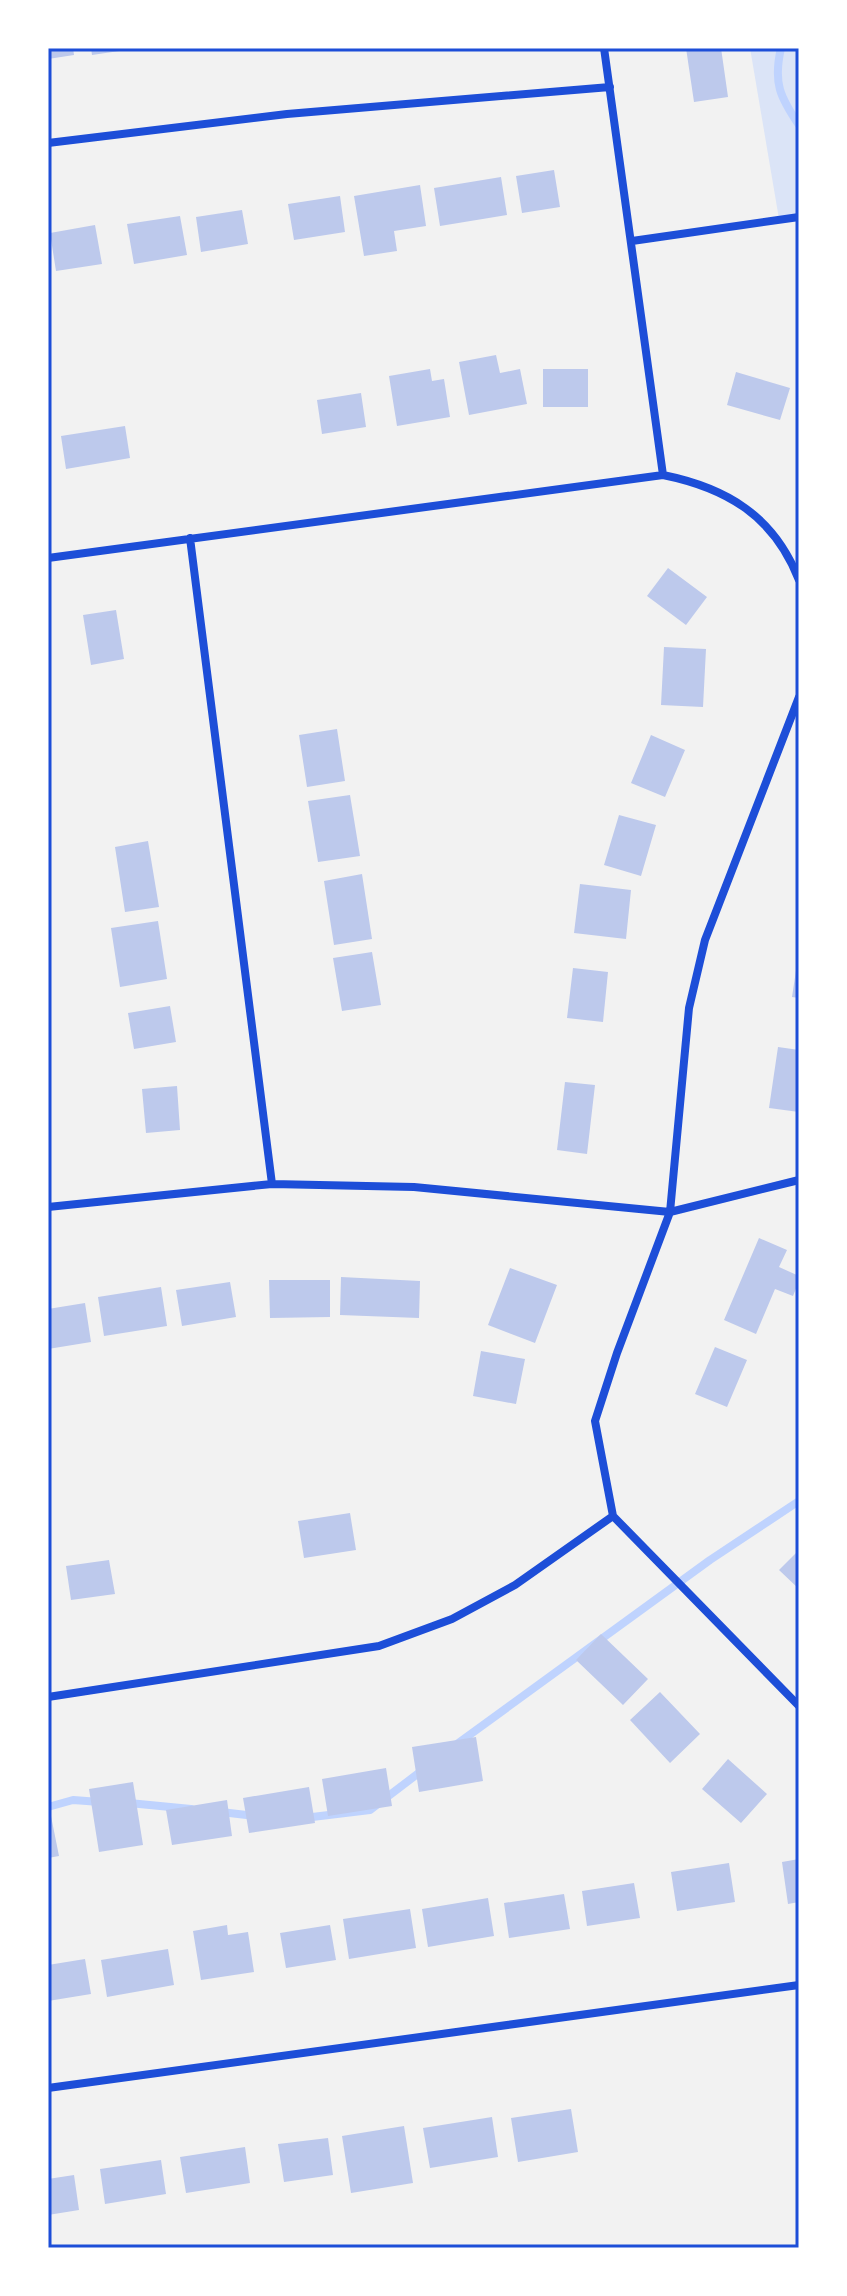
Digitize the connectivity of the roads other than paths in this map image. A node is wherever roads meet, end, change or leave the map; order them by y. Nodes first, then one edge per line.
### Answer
1 (604, 48) edge
2 (610, 87) junction
3 (48, 143) edge
4 (799, 217) edge
5 (632, 241) junction
6 (663, 475) junction
7 (190, 538) junction
8 (48, 558) edge
9 (799, 580) edge
10 (799, 697) edge
11 (799, 1180) edge
12 (272, 1184) junction
13 (48, 1207) edge
14 (670, 1212) junction
15 (613, 1516) junction
16 (48, 1697) edge
17 (799, 1706) edge
18 (799, 1985) edge
19 (48, 2088) edge

1 - 2 street
2 - 3 street
2 - 5 street
4 - 5 street
5 - 6 street
6 - 7 street
6 - 9 street
7 - 8 street
7 - 12 street
10 - 14 street
11 - 14 street
12 - 13 street
12 - 14 street
14 - 15 street
15 - 16 street
15 - 17 street
18 - 19 street

